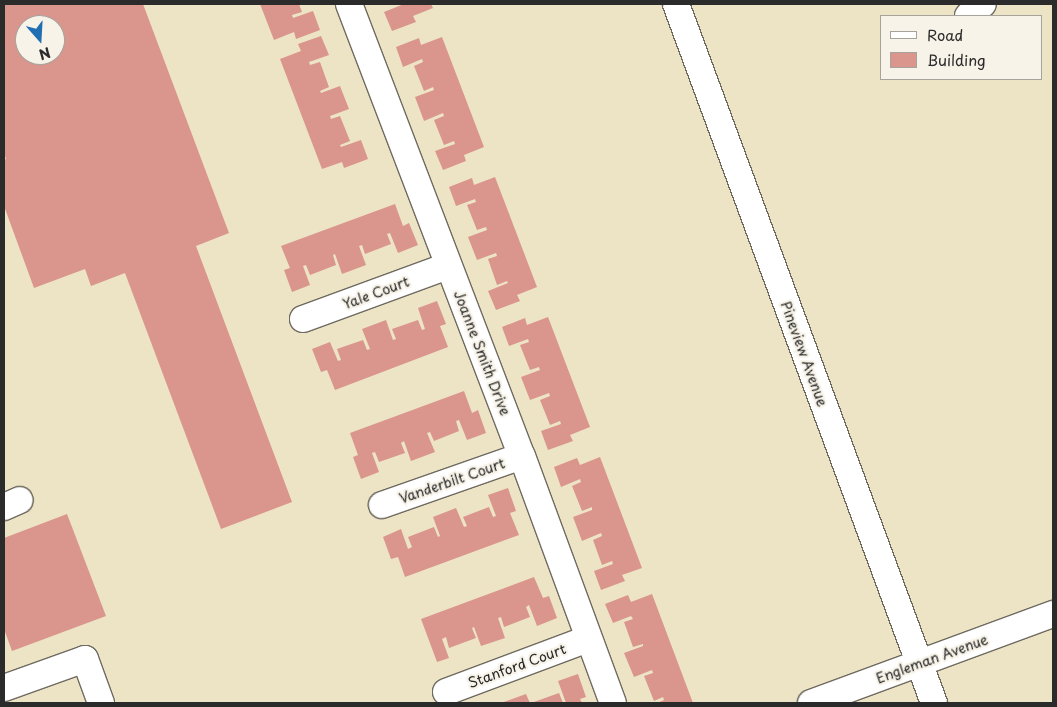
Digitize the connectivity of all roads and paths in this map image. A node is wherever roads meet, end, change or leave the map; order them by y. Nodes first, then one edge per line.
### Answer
1 (349, 4) edge
2 (676, 4) edge
3 (983, 4) edge
4 (969, 15) edge
5 (448, 266) junction
6 (303, 319) dead end
7 (522, 456) junction
8 (382, 505) dead end
9 (1053, 614) edge
10 (588, 639) junction
11 (918, 664) junction
12 (4, 688) edge
13 (446, 692) dead end
14 (102, 703) edge
15 (613, 703) edge
16 (811, 703) edge
17 (934, 703) edge

1 - 5 street, Joanne Smith Drive
2 - 11 street, Pineview Avenue
3 - 4 street
5 - 6 street, Yale Court
5 - 7 street, Joanne Smith Drive
7 - 8 street, Vanderbilt Court
7 - 10 street, Joanne Smith Drive
9 - 11 street, Engleman Avenue
10 - 13 street, Stanford Court
10 - 15 street, Joanne Smith Drive
11 - 16 street, Engleman Avenue
11 - 17 street, Pineview Avenue
12 - 14 street

